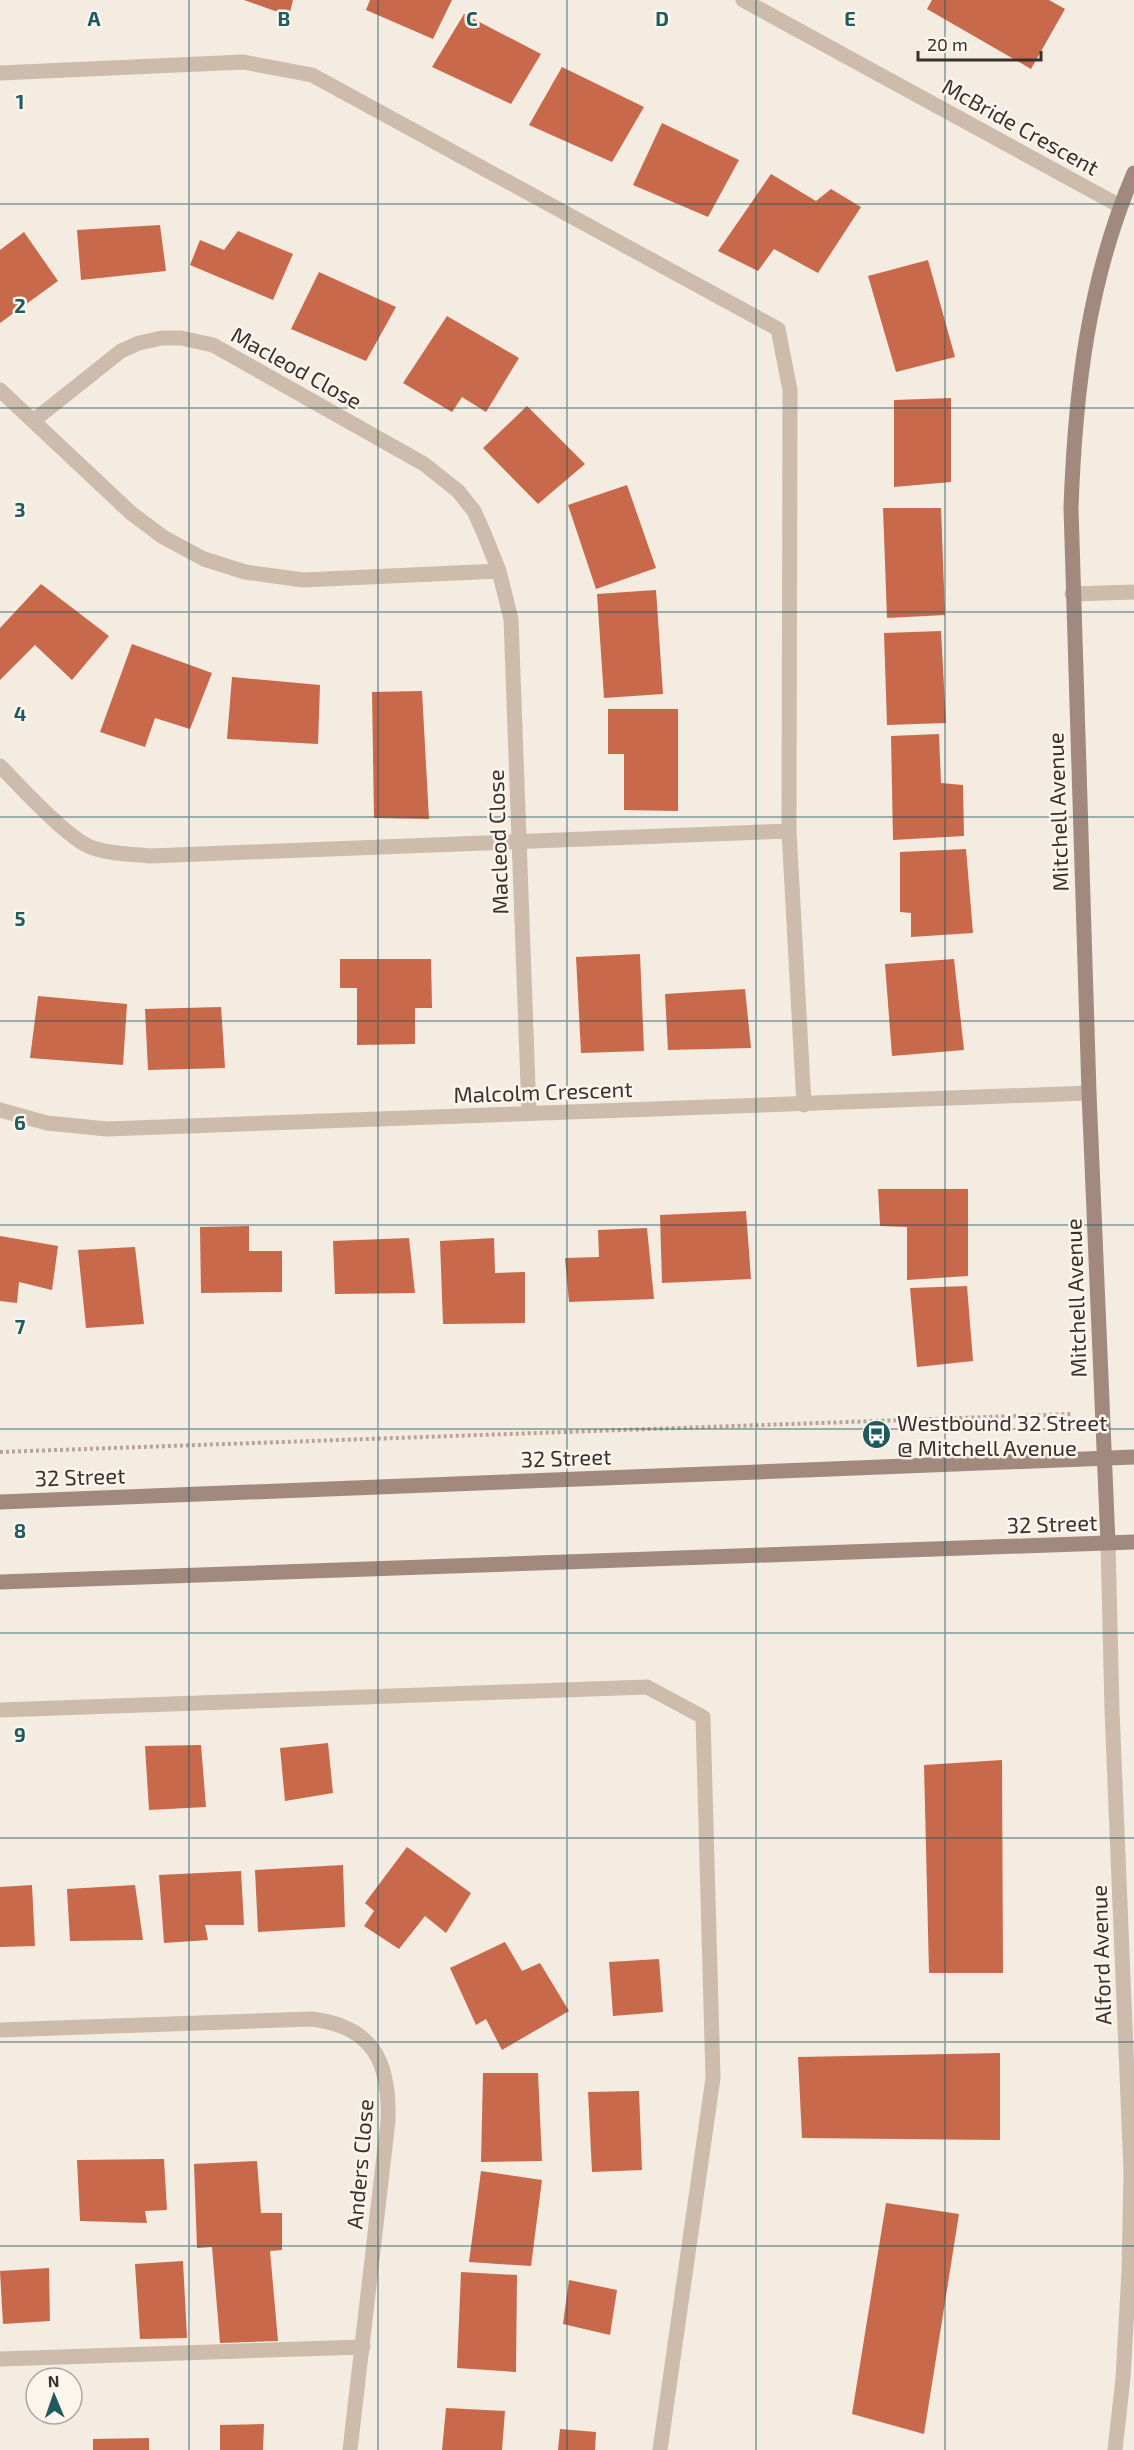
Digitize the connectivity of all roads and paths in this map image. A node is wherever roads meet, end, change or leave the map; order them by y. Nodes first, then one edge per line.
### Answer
1 (743, 0) edge
2 (0, 73) edge
3 (1134, 173) edge
4 (1120, 206) junction
5 (0, 390) edge
6 (33, 421) junction
7 (499, 571) junction
8 (1134, 592) edge
9 (1072, 594) junction
10 (0, 766) edge
11 (789, 831) junction
12 (520, 842) junction
13 (1089, 1093) junction
14 (804, 1105) junction
15 (0, 1110) edge
16 (529, 1113) junction
17 (1054, 1414) dead end
18 (0, 1452) edge
19 (1134, 1457) edge
20 (1104, 1458) junction
21 (0, 1502) edge
22 (1134, 1542) edge
23 (1108, 1543) junction
24 (0, 1582) edge
25 (0, 1710) edge
26 (0, 2030) edge
27 (363, 2347) junction
28 (0, 2359) edge
29 (350, 2450) edge
30 (660, 2450) edge
31 (1115, 2450) edge

1 - 4 street, McBride Crescent
2 - 11 street
3 - 4 main road, Mitchell Avenue
4 - 9 main road, Mitchell Avenue
5 - 6 street
6 - 7 street
6 - 7 street, Macleod Close
7 - 12 street, Macleod Close
8 - 9 street
9 - 13 main road, Mitchell Avenue
10 - 12 street
11 - 12 street
11 - 14 street
12 - 16 street, Macleod Close
13 - 14 street, Malcolm Crescent
13 - 20 main road, Mitchell Avenue
14 - 16 street, Malcolm Crescent
15 - 16 street, Malcolm Crescent
17 - 18 path
19 - 20 main road, 32 Street
20 - 21 main road, 32 Street
20 - 23 main road, Alford Avenue
22 - 23 main road, 32 Street
23 - 24 main road, 32 Street
23 - 31 street, Alford Avenue
25 - 30 street
26 - 27 street, Anders Close
27 - 28 street
27 - 29 street, Anders Close

